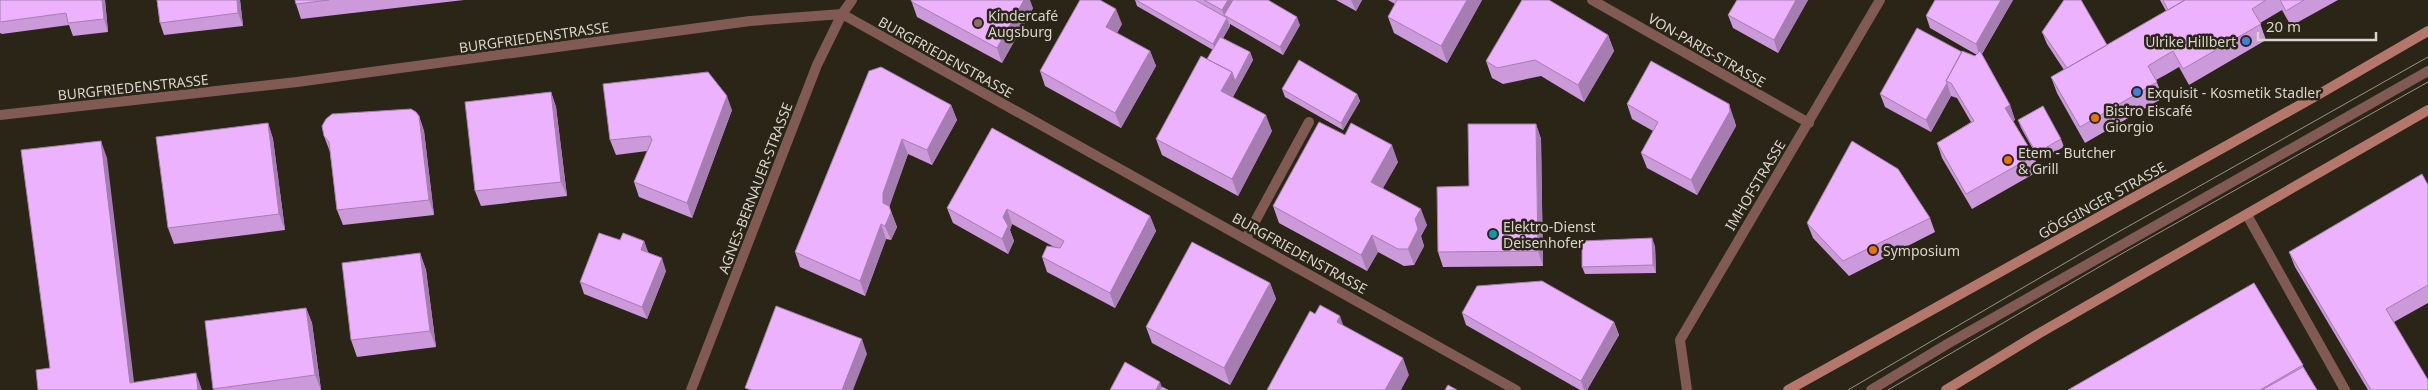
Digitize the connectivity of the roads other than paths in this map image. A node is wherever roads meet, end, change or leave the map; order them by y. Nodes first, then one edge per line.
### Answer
1 (852, 0) edge
2 (1592, 0) edge
3 (1880, 0) edge
4 (842, 14) junction
5 (2428, 31) edge
6 (2428, 71) edge
7 (2428, 110) edge
8 (0, 115) edge
9 (1309, 122) dead end
10 (1809, 123) junction
11 (2247, 215) junction
12 (1246, 238) junction
13 (691, 390) edge
14 (1516, 390) edge
15 (1687, 390) edge
16 (1788, 390) edge
17 (1871, 390) edge
18 (1946, 390) edge
19 (2345, 390) edge

1 - 4 street, AGNES-BERNAUER-STRASSE
2 - 10 street, VON-PARIS-STRASSE
3 - 10 street, IMHOFSTRASSE
4 - 8 street, BURGFRIEDENSTRASSE
4 - 12 street, BURGFRIEDENSTRASSE
4 - 13 street, AGNES-BERNAUER-STRASSE
5 - 16 main road, GÖGGINGER STRASSE
6 - 17 street
7 - 11 main road
9 - 12 street
10 - 15 street, IMHOFSTRASSE
11 - 18 main road
11 - 19 street
12 - 14 street, BURGFRIEDENSTRASSE

